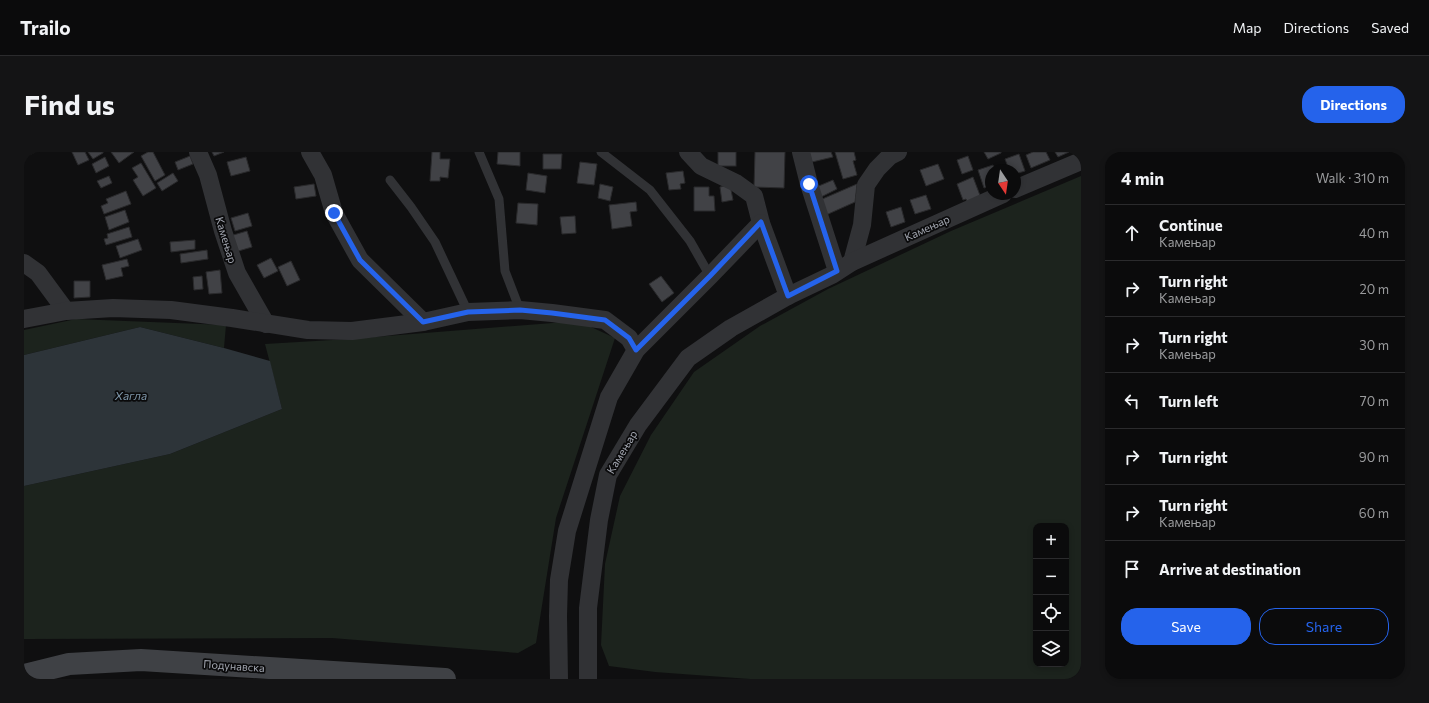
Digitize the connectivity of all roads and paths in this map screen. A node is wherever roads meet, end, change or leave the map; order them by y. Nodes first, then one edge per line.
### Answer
1 (198, 152) edge
2 (310, 152) edge
3 (479, 152) edge
4 (600, 152) edge
5 (688, 152) edge
6 (801, 152) edge
7 (898, 152) edge
8 (1081, 161) edge
9 (390, 180) dead end
10 (1021, 186) edge
11 (991, 200) edge
12 (761, 222) junction
13 (24, 263) edge
14 (845, 267) junction
15 (710, 276) junction
16 (788, 296) junction
17 (520, 310) junction
18 (66, 311) junction
19 (468, 312) junction
20 (24, 319) edge
21 (423, 322) junction
22 (266, 324) junction
23 (636, 350) junction
24 (24, 675) edge
25 (445, 679) edge
26 (559, 679) edge
27 (588, 679) edge

1 - 22 street, Камењар
2 - 21 street
3 - 17 lane
4 - 15 lane
5 - 12 street
6 - 14 street
7 - 14 street
8 - 10 street
9 - 19 lane
11 - 14 street, Камењар
12 - 15 street
12 - 16 street
13 - 18 street
14 - 16 street, Камењар
15 - 23 street
16 - 27 street, Камењар
17 - 19 street
17 - 23 street
18 - 20 street
18 - 22 street
19 - 21 street
21 - 22 street
23 - 26 street
24 - 25 street, Подунавска

